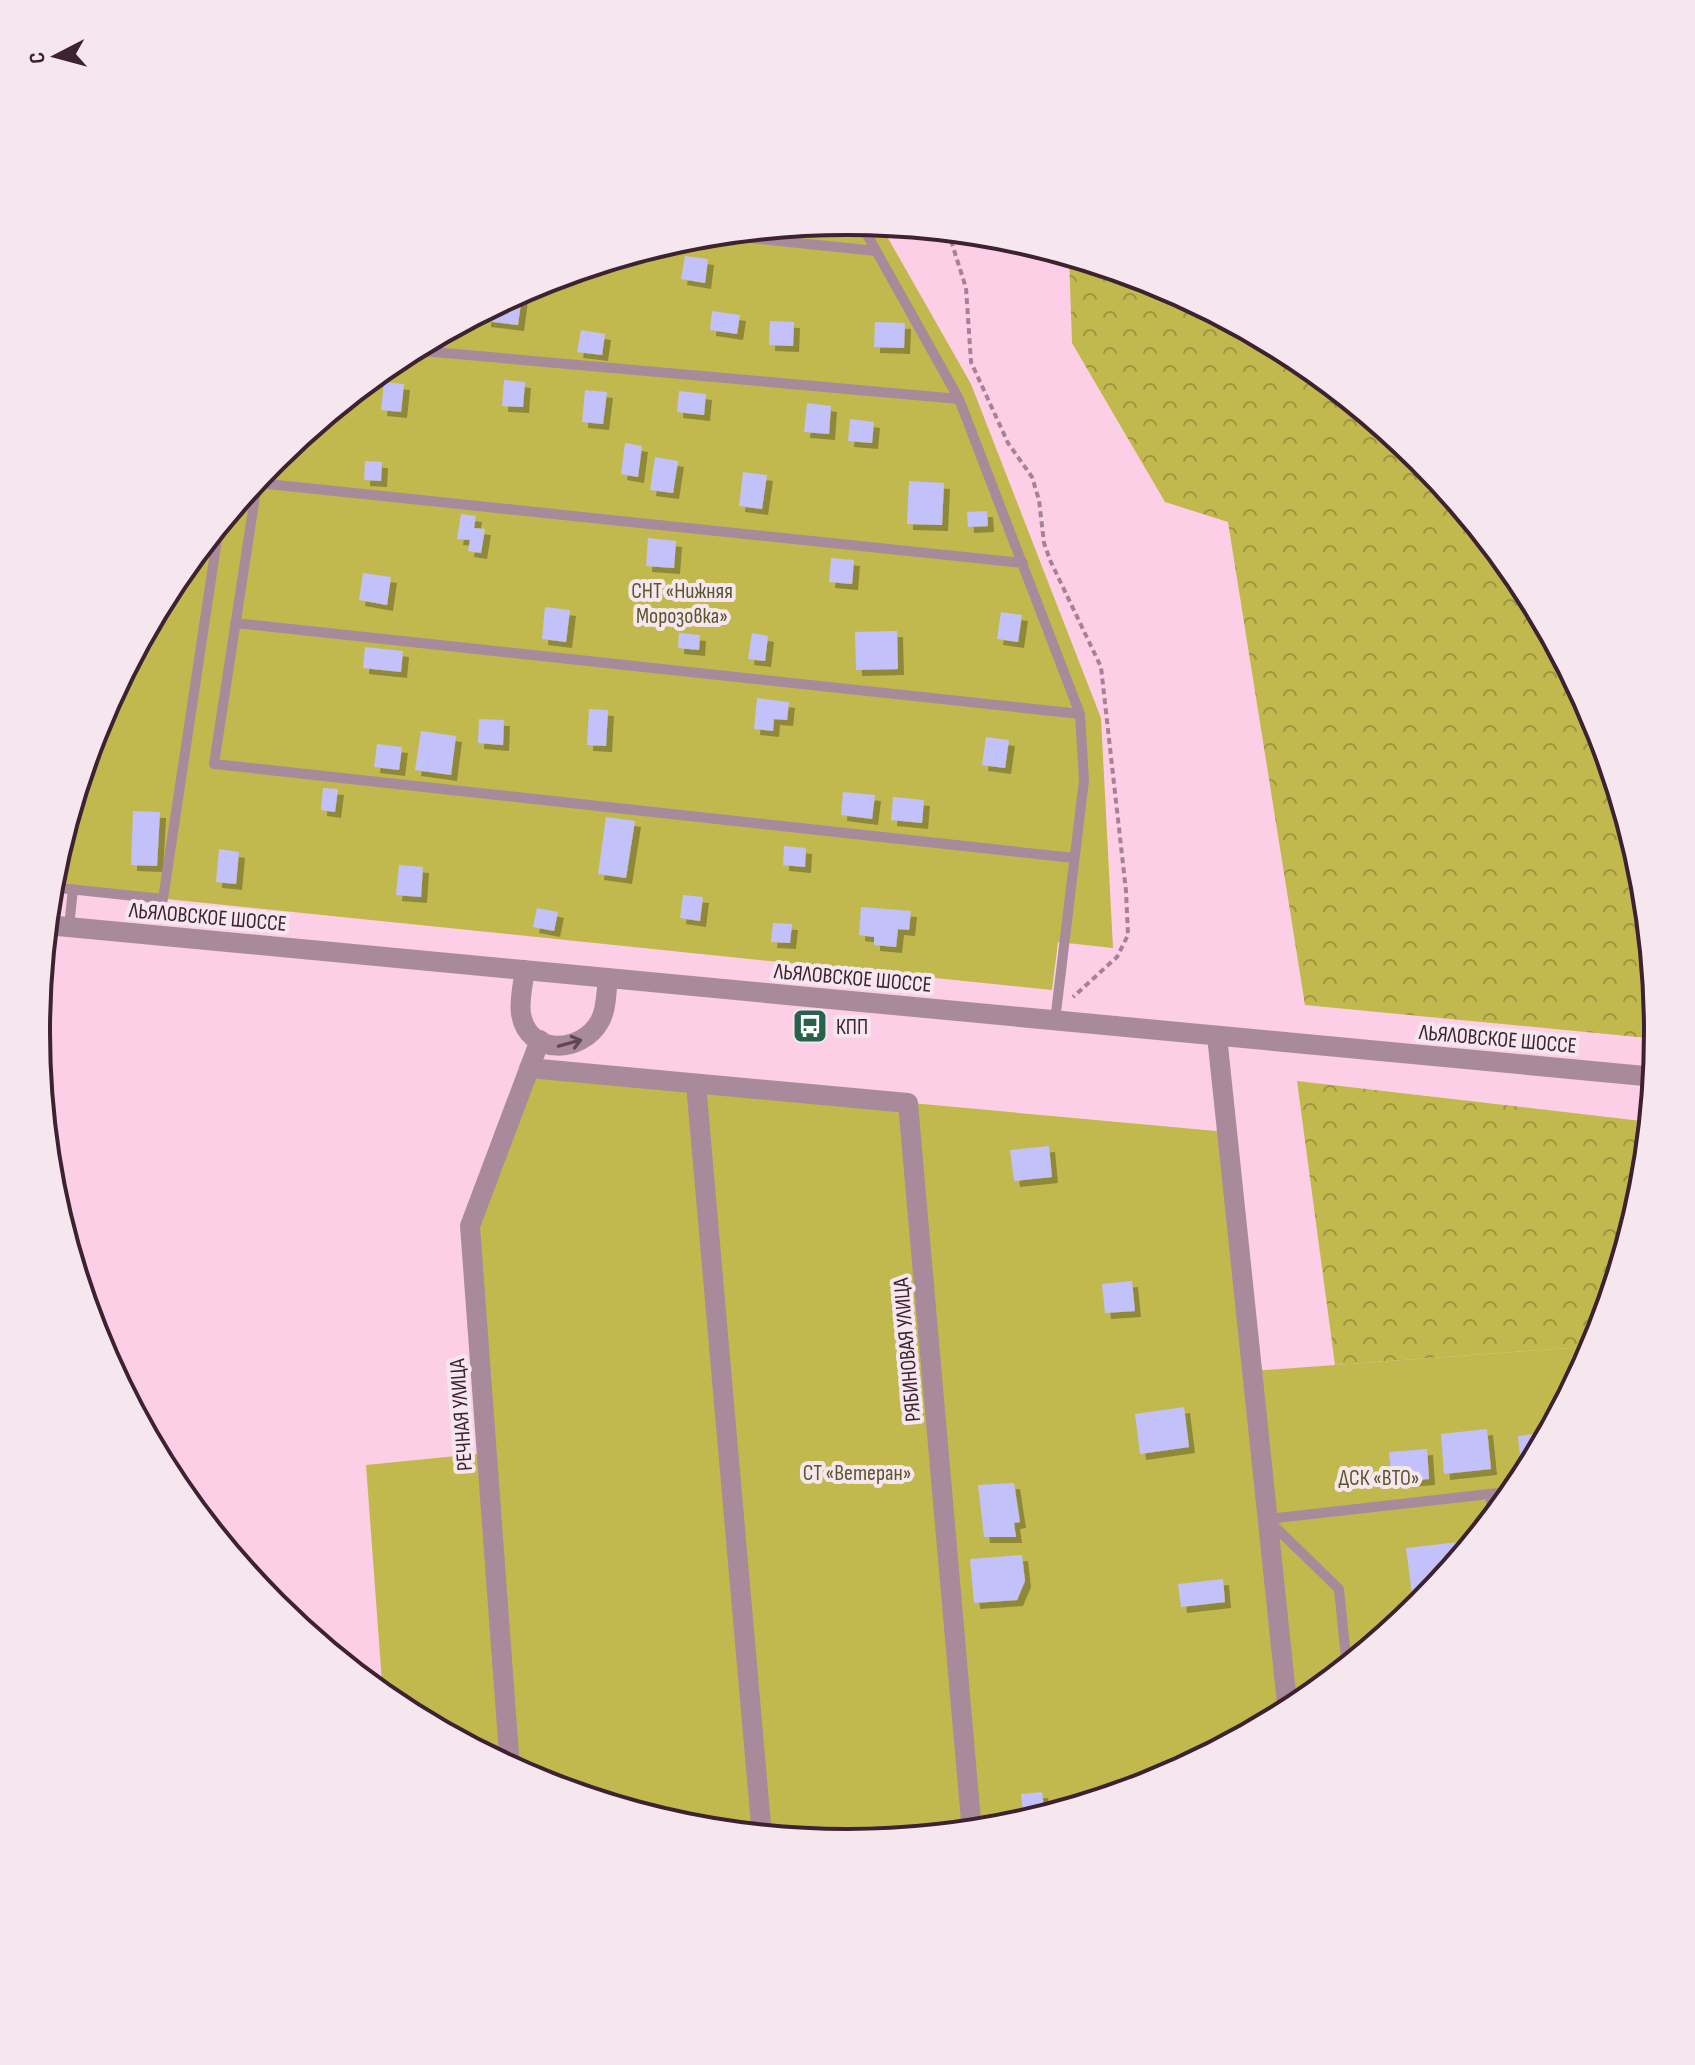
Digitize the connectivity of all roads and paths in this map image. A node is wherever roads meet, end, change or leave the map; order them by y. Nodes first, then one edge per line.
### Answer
1 (868, 236) edge
2 (767, 240) edge
3 (876, 251) junction
4 (432, 352) edge
5 (959, 399) junction
6 (272, 482) edge
7 (255, 500) edge
8 (216, 546) edge
9 (1023, 563) junction
10 (235, 623) junction
11 (1080, 714) junction
12 (1074, 858) junction
13 (63, 888) edge
14 (73, 889) junction
15 (57, 926) edge
16 (69, 927) junction
17 (525, 970) junction
18 (608, 978) junction
19 (1055, 1021) junction
20 (1217, 1036) junction
21 (540, 1040) junction
22 (529, 1068) junction
23 (1643, 1076) edge
24 (696, 1084) junction
25 (1498, 1493) edge
26 (1490, 1494) junction
27 (1491, 1503) edge
28 (1268, 1519) junction
29 (1346, 1655) edge
30 (1287, 1699) edge
31 (509, 1754) edge
32 (971, 1820) edge
33 (761, 1825) edge

1 - 3 lane
2 - 3 lane
3 - 5 lane
4 - 5 lane
5 - 9 lane
6 - 9 lane
7 - 10 lane
8 - 14 lane
9 - 11 lane
10 - 11 lane
10 - 12 lane
11 - 12 lane
12 - 19 lane
13 - 14 lane
14 - 16 lane
15 - 16 street, ЛЬЯЛОВСКОЕ ШОССЕ
16 - 17 street, ЛЬЯЛОВСКОЕ ШОССЕ
17 - 18 street, ЛЬЯЛОВСКОЕ ШОССЕ
17 - 21 street
18 - 19 street, ЛЬЯЛОВСКОЕ ШОССЕ
21 -> 18 street
19 - 20 street, ЛЬЯЛОВСКОЕ ШОССЕ
20 - 23 street, ЛЬЯЛОВСКОЕ ШОССЕ
20 - 28 street
21 - 22 street, РЕЧНАЯ УЛИЦА
22 - 24 street
22 - 31 street, РЕЧНАЯ УЛИЦА
24 - 32 street, РЯБИНОВАЯ УЛИЦА
24 - 33 street
25 - 26 lane
26 - 27 lane
26 - 28 lane
28 - 29 lane
28 - 30 street

